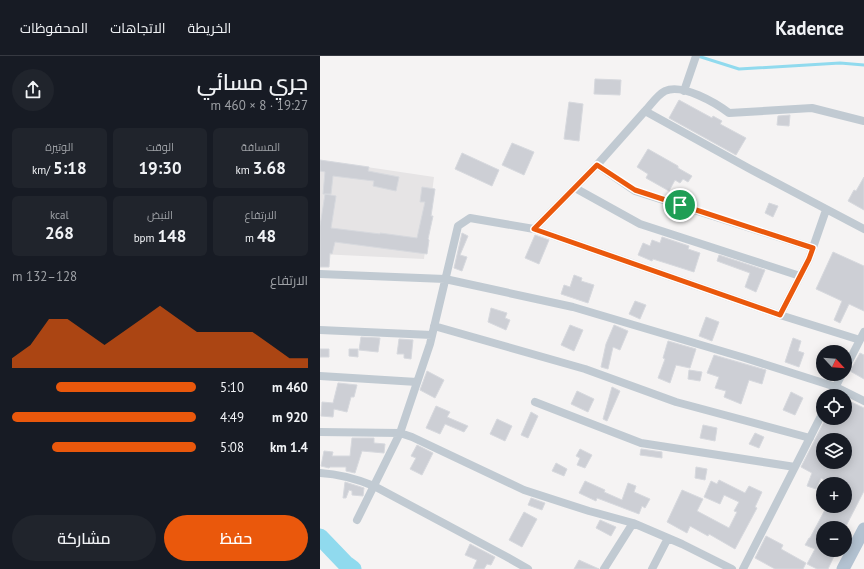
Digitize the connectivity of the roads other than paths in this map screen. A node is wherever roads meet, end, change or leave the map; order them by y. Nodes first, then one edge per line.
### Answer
1 (696, 58) edge
2 (684, 91) junction
3 (645, 111) junction
4 (864, 121) edge
5 (597, 165) junction
6 (575, 188) junction
7 (826, 210) junction
8 (534, 229) junction
9 (864, 229) edge
10 (813, 248) junction
11 (320, 274) edge
12 (800, 276) junction
13 (445, 279) junction
14 (780, 315) junction
15 (434, 326) junction
16 (320, 330) edge
17 (864, 332) edge
18 (432, 335) junction
19 (860, 340) junction
20 (852, 355) edge
21 (320, 376) edge
22 (839, 381) edge
23 (417, 382) junction
24 (836, 387) junction
25 (864, 401) edge
26 (535, 402) dead end
27 (816, 425) edge
28 (320, 432) edge
29 (400, 433) junction
30 (810, 438) junction
31 (795, 467) junction
32 (320, 473) edge
33 (374, 486) junction
34 (356, 520) dead end
35 (633, 523) junction
36 (864, 529) edge
37 (668, 538) junction
38 (722, 567) edge
39 (528, 569) edge
40 (604, 569) edge
41 (652, 569) edge
42 (732, 569) edge
43 (743, 569) edge
44 (843, 569) edge

1 - 2 street
2 - 3 street
2 - 4 street
3 - 5 street
3 - 7 street
5 - 6 street
5 - 10 street
6 - 8 street
6 - 12 street
7 - 9 street
7 - 10 street
8 - 13 street
8 - 14 street
10 - 12 street
11 - 13 street
12 - 14 street
13 - 15 street
13 - 24 street
14 - 19 street
15 - 18 street
15 - 30 street
16 - 18 street
17 - 19 street
18 - 23 street
19 - 20 street
21 - 23 street
22 - 24 street
23 - 29 street
24 - 25 street
26 - 31 street
27 - 30 street
28 - 29 street
29 - 33 street
29 - 35 street
30 - 31 street
31 - 43 street
32 - 33 street
33 - 34 street
33 - 39 street
35 - 37 street
35 - 40 street
36 - 44 main road
37 - 38 street
37 - 41 street
38 - 42 street

